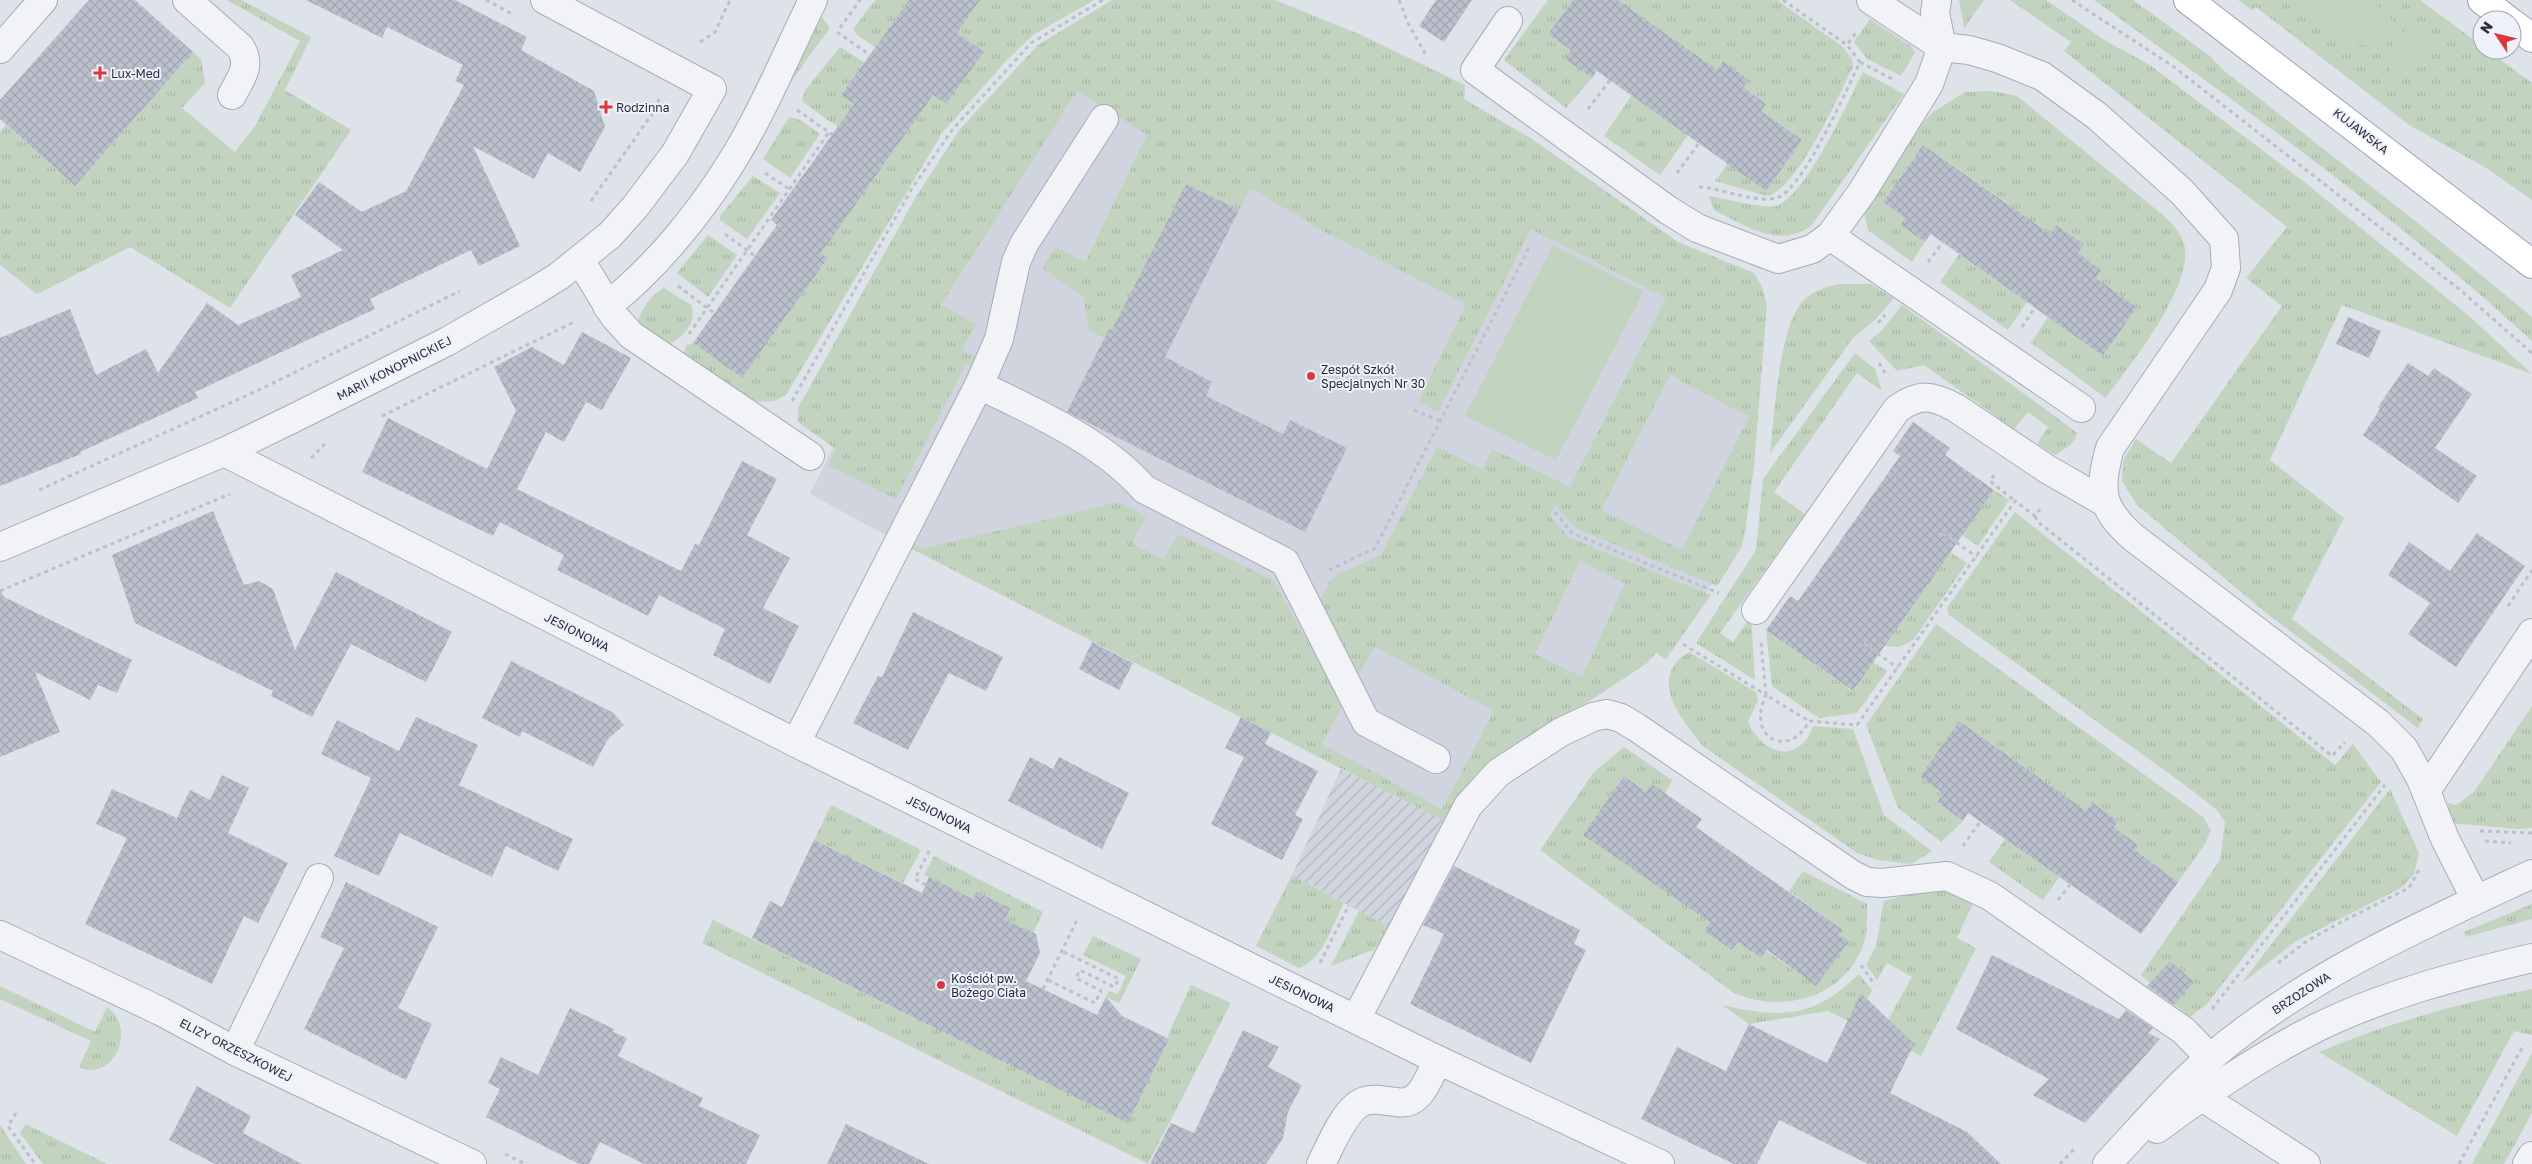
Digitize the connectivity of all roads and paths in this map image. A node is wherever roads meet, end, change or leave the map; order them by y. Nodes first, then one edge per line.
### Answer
1 (43, 0) edge
2 (187, 0) edge
3 (545, 0) edge
4 (730, 0) edge
5 (813, 0) edge
6 (1103, 0) edge
7 (1400, 0) edge
8 (1783, 0) edge
9 (1937, 0) edge
10 (2072, 0) edge
11 (2188, 0) edge
12 (2482, 0) edge
13 (1874, 2) edge
14 (2495, 10) edge
15 (1508, 21) dead end
16 (838, 32) dead end
17 (695, 43) dead end
18 (1847, 45) junction
19 (1942, 47) junction
20 (0, 49) edge
21 (870, 55) dead end
22 (1426, 55) dead end
23 (1860, 62) junction
24 (1887, 76) dead end
25 (1610, 80) dead end
26 (657, 94) dead end
27 (232, 95) dead end
28 (794, 108) dead end
29 (1583, 116) dead end
30 (1104, 118) dead end
31 (828, 132) junction
32 (833, 134) dead end
33 (1699, 143) dead end
34 (757, 168) dead end
35 (1671, 180) dead end
36 (1695, 187) dead end
37 (790, 190) junction
38 (587, 206) dead end
39 (726, 235) dead end
40 (1830, 236) junction
41 (1531, 244) dead end
42 (746, 250) junction
43 (755, 256) dead end
44 (580, 260) junction
45 (2532, 264) edge
46 (462, 290) dead end
47 (686, 292) dead end
48 (607, 306) junction
49 (707, 308) junction
50 (714, 313) dead end
51 (2532, 353) edge
52 (670, 361) junction
53 (1880, 363) dead end
54 (1889, 379) dead end
55 (980, 385) junction
56 (791, 404) dead end
57 (2081, 408) dead end
58 (1414, 410) dead end
59 (377, 418) dead end
60 (1440, 421) junction
61 (333, 440) dead end
62 (224, 452) junction
63 (810, 456) dead end
64 (311, 465) dead end
65 (2062, 477) junction
66 (1990, 481) dead end
67 (36, 491) dead end
68 (235, 492) dead end
69 (2015, 501) junction
70 (2106, 503) junction
71 (1555, 512) dead end
72 (2035, 516) junction
73 (1943, 533) dead end
74 (0, 547) edge
75 (1977, 557) junction
76 (1285, 562) junction
77 (2532, 570) edge
78 (0, 591) edge
79 (1719, 592) dead end
80 (1756, 610) dead end
81 (2505, 610) dead end
82 (2532, 633) edge
83 (1760, 638) dead end
84 (1683, 644) dead end
85 (1864, 644) dead end
86 (1898, 668) junction
87 (1766, 695) junction
88 (1809, 721) junction
89 (2348, 739) dead end
90 (796, 743) junction
91 (2408, 756) junction
92 (1436, 759) dead end
93 (2426, 791) junction
94 (1980, 822) dead end
95 (2532, 833) edge
96 (935, 838) dead end
97 (2445, 839) junction
98 (1962, 848) dead end
99 (2532, 874) edge
100 (319, 878) dead end
101 (926, 885) dead end
102 (2070, 885) dead end
103 (2476, 900) junction
104 (2056, 904) dead end
105 (1349, 906) dead end
106 (1073, 927) dead end
107 (0, 935) edge
108 (1062, 951) junction
109 (2532, 958) edge
110 (1861, 965) dead end
111 (2275, 965) dead end
112 (1048, 980) junction
113 (1875, 985) dead end
114 (1043, 989) dead end
115 (1305, 994) junction
116 (2227, 998) dead end
117 (1356, 1019) junction
118 (2524, 1044) dead end
119 (235, 1052) junction
120 (2210, 1058) junction
121 (1438, 1060) junction
122 (2202, 1097) junction
123 (16, 1113) dead end
124 (2532, 1156) edge
125 (35, 1164) edge
126 (472, 1164) edge
127 (1321, 1164) edge
128 (1660, 1164) edge
129 (2107, 1164) edge
130 (2112, 1164) edge
131 (2306, 1164) edge
132 (2459, 1164) edge
133 (2527, 1164) edge

1 - 20 street
2 - 27 street
3 - 44 street, MARII KONOPNICKIEJ
4 - 17 path
5 - 48 street
6 - 56 path
7 - 22 path
8 - 18 path
9 - 19 street
10 - 51 path
11 - 45 main road, KUJAWSKA
12 - 14 main road
13 - 18 path
13 - 19 street
15 - 40 street
16 - 21 path
18 - 23 path
19 - 40 street
19 - 70 street
23 - 24 path
23 - 36 path
25 - 29 path
26 - 38 path
28 - 31 path
30 - 55 street
31 - 32 path
31 - 37 path
33 - 35 path
34 - 37 path
37 - 42 path
39 - 42 path
40 - 57 street
41 - 60 path
42 - 43 path
42 - 49 path
44 - 48 street
44 - 62 street, MARII KONOPNICKIEJ
46 - 67 path
47 - 49 path
48 - 52 street
48 - 59 path
49 - 50 path
49 - 52 path
52 - 63 street
53 - 54 path
55 - 76 street
55 - 90 street
58 - 60 path
60 - 76 path
61 - 64 path
62 - 74 street, MARII KONOPNICKIEJ
62 - 90 street, JESIONOWA
65 - 70 street
65 - 72 path
65 - 80 street
66 - 69 path
68 - 78 path
69 - 72 path
69 - 75 path
70 - 91 street
71 - 79 path
72 - 89 path
73 - 75 path
75 - 86 path
76 - 92 street
77 - 81 path
82 - 93 street
83 - 87 path
84 - 87 path
85 - 86 path
86 - 88 path
87 - 88 path
87 - 88 path
90 - 115 street, JESIONOWA
91 - 93 street
91 - 116 path
93 - 97 street
94 - 98 path
95 - 97 path
96 - 101 path
97 - 103 street
97 - 111 path
99 - 103 street, BRZOZOWA
100 - 119 street
102 - 104 path
103 - 120 street, BRZOZOWA
105 - 115 path
106 - 108 path
107 - 119 street, ELIZY ORZESZKOWEJ
108 - 112 path
108 - 112 path
109 - 122 street
110 - 113 path
112 - 114 path
115 - 117 street, JESIONOWA
117 - 120 street
117 - 121 street, JESIONOWA
118 - 132 path
119 - 126 street, ELIZY ORZESZKOWEJ
120 - 129 street, BRZOZOWA
121 - 127 street
121 - 128 street, JESIONOWA
122 - 130 street
122 - 131 street
123 - 125 path
124 - 133 street

